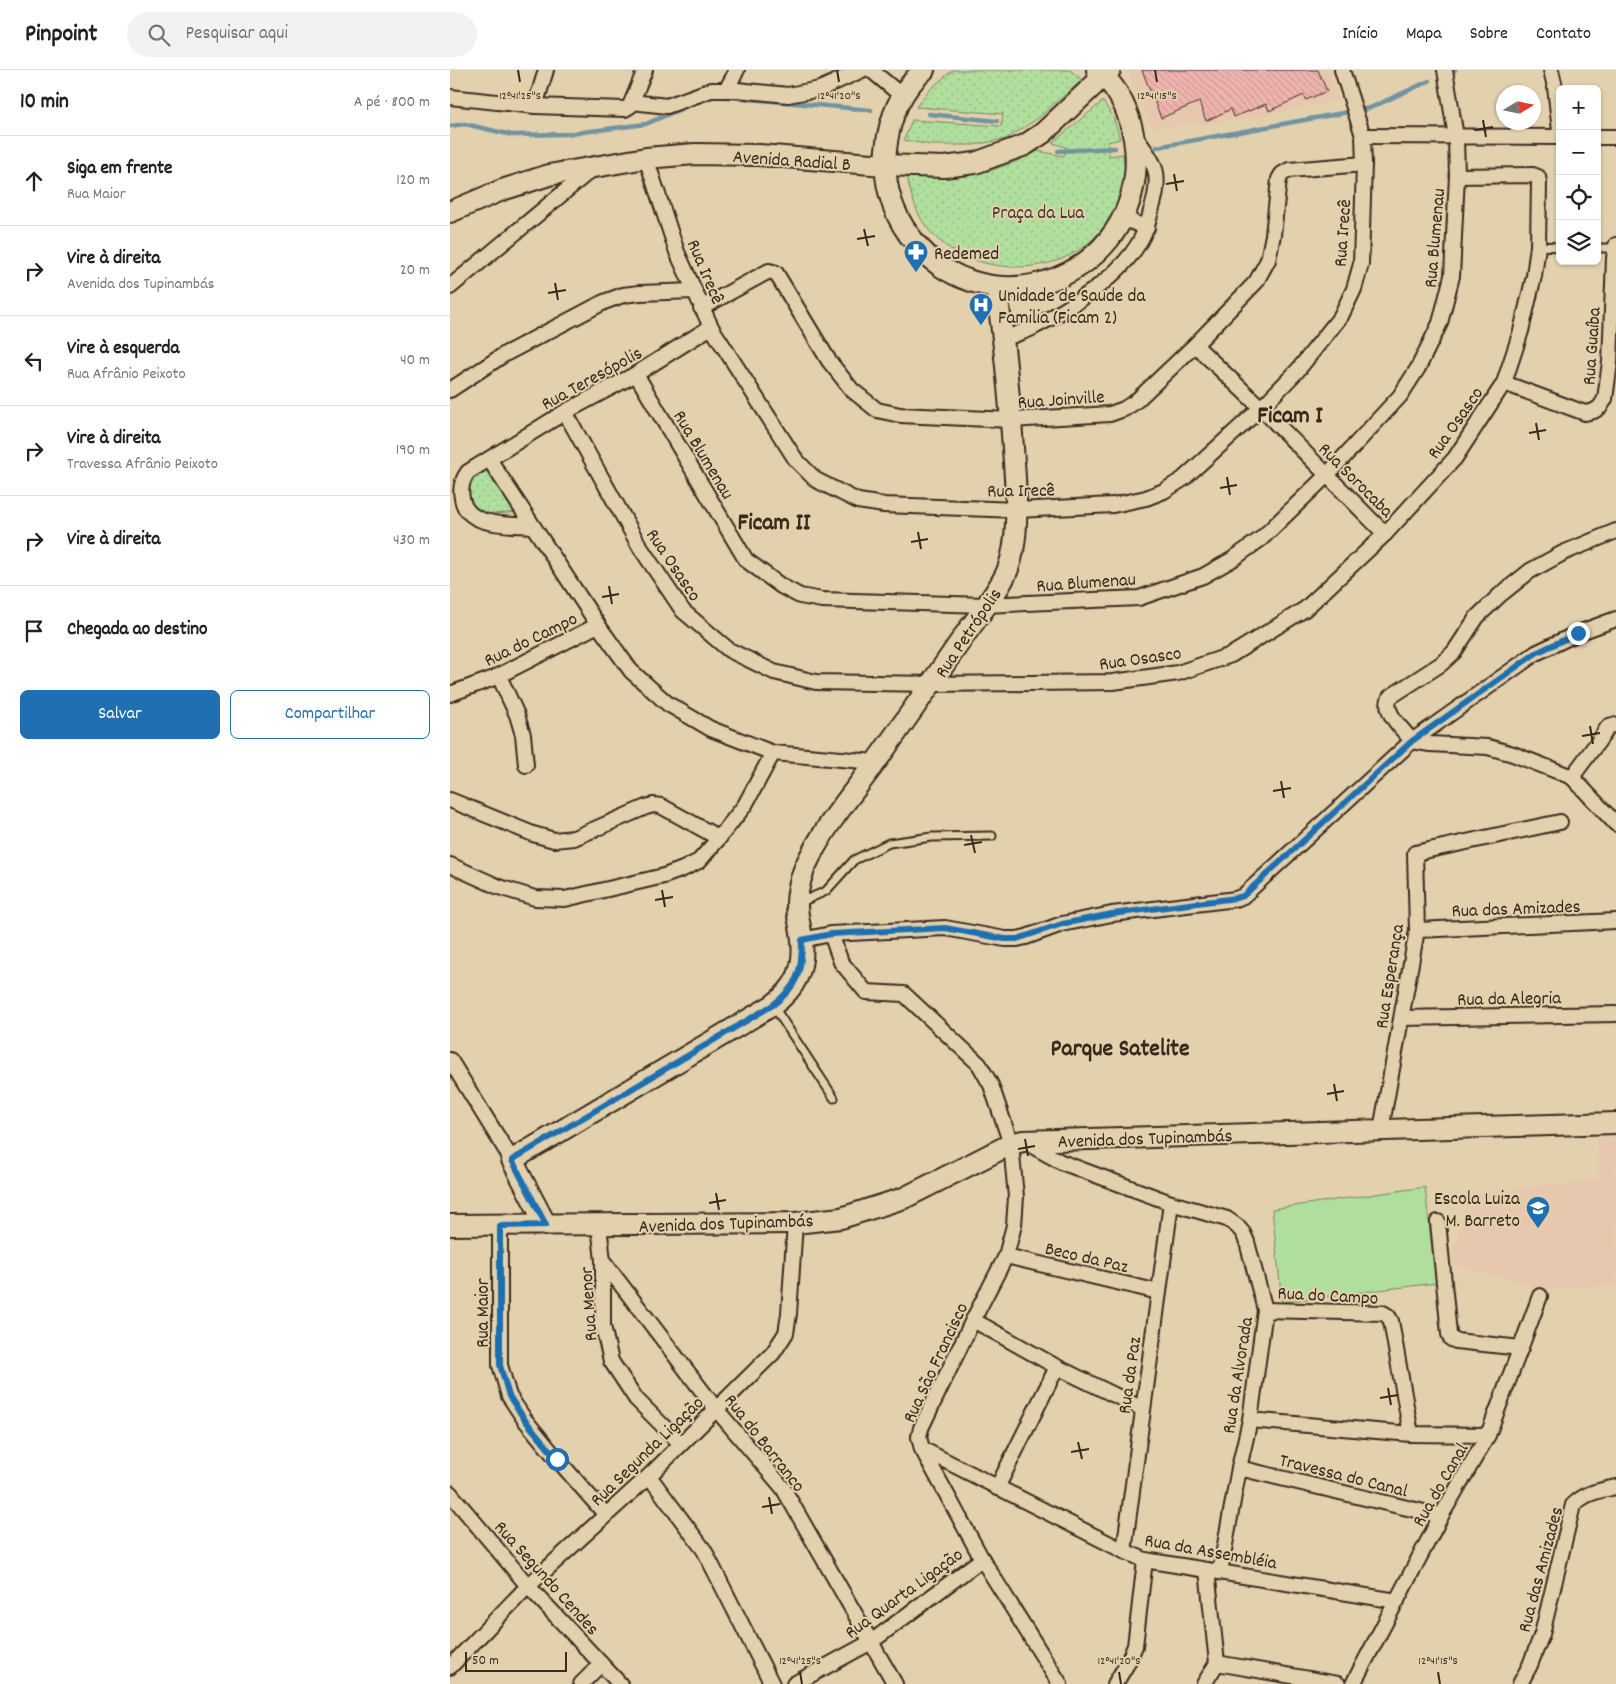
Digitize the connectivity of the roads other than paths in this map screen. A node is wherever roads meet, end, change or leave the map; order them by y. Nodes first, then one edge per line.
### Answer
1 (546, 70) edge
2 (645, 70) edge
3 (737, 70) edge
4 (862, 70) edge
5 (871, 70) edge
6 (924, 70) edge
7 (1342, 70) edge
8 (1445, 70) edge
9 (1551, 70) edge
10 (1104, 72) edge
11 (726, 90) junction
12 (902, 96) junction
13 (450, 97) edge
14 (631, 104) junction
15 (535, 106) junction
16 (1560, 130) edge
17 (1134, 133) junction
18 (1363, 136) junction
19 (1456, 137) junction
20 (1556, 137) edge
21 (1601, 137) edge
22 (1616, 137) edge
23 (646, 158) junction
24 (1364, 164) junction
25 (884, 165) junction
26 (594, 166) junction
27 (549, 175) junction
28 (1457, 176) junction
29 (550, 204) junction
30 (450, 212) edge
31 (1123, 218) junction
32 (1146, 228) junction
33 (1538, 246) junction
34 (1615, 246) edge
35 (1556, 247) edge
36 (1601, 248) edge
37 (450, 287) edge
38 (996, 287) junction
39 (694, 291) junction
40 (701, 308) junction
41 (711, 327) junction
42 (1004, 339) junction
43 (1195, 345) junction
44 (636, 374) junction
45 (1504, 383) junction
46 (450, 390) edge
47 (1261, 408) junction
48 (565, 412) junction
49 (1011, 420) junction
50 (489, 459) junction
51 (1327, 474) junction
52 (1017, 510) junction
53 (533, 526) junction
54 (1616, 532) edge
55 (1385, 534) junction
56 (985, 606) junction
57 (1616, 618) edge
58 (598, 625) junction
59 (499, 676) junction
60 (931, 684) junction
61 (450, 694) edge
62 (1616, 725) edge
63 (1412, 741) junction
64 (773, 753) junction
65 (875, 762) junction
66 (526, 765) dead end
67 (1572, 777) junction
68 (450, 800) edge
69 (1560, 822) dead end
70 (1616, 824) edge
71 (992, 836) dead end
72 (719, 838) junction
73 (450, 865) edge
74 (796, 904) junction
75 (1616, 921) edge
76 (1417, 930) junction
77 (831, 934) junction
78 (802, 940) junction
79 (773, 1005) junction
80 (1616, 1014) edge
81 (1402, 1018) junction
82 (450, 1060) edge
83 (834, 1098) dead end
84 (1616, 1123) edge
85 (1381, 1130) junction
86 (1051, 1140) junction
87 (1017, 1143) junction
88 (512, 1160) junction
89 (1061, 1162) junction
90 (1171, 1204) junction
91 (1438, 1222) dead end
92 (795, 1223) junction
93 (450, 1225) edge
94 (546, 1225) junction
95 (599, 1225) junction
96 (500, 1226) junction
97 (1006, 1256) junction
98 (603, 1261) junction
99 (1159, 1292) junction
100 (1540, 1296) dead end
101 (1265, 1310) junction
102 (973, 1320) junction
103 (1521, 1348) junction
104 (1057, 1367) junction
105 (716, 1409) junction
106 (1143, 1409) junction
107 (1250, 1420) junction
108 (1411, 1434) junction
109 (1488, 1435) junction
110 (681, 1444) junction
111 (922, 1448) junction
112 (1239, 1468) junction
113 (649, 1476) junction
114 (1616, 1487) edge
115 (997, 1488) junction
116 (450, 1493) edge
117 (606, 1515) junction
118 (1441, 1516) junction
119 (1124, 1551) junction
120 (982, 1559) junction
121 (1145, 1560) junction
122 (1214, 1571) junction
123 (528, 1586) junction
124 (1397, 1601) junction
125 (870, 1642) junction
126 (1217, 1663) junction
127 (601, 1664) junction
128 (450, 1668) edge
129 (1275, 1678) edge
130 (581, 1684) edge
131 (620, 1684) edge
132 (772, 1684) edge
133 (794, 1684) edge
134 (895, 1684) edge
135 (1060, 1684) edge
136 (1115, 1684) edge
137 (1204, 1684) edge
138 (1338, 1684) edge
139 (1353, 1684) edge
140 (1520, 1684) edge

1 - 15 street
2 - 14 street
3 - 11 street
4 - 11 street
5 - 12 street
6 - 12 street
7 - 18 street, Rua Irecê
8 - 19 street, Rua Blumenau
9 - 16 street
10 - 17 street
10 - 25 street, Avenida Radial B
11 - 14 street
12 - 25 street
13 - 15 street
14 - 15 street
17 - 31 street
17 - 32 street
18 - 19 street
18 - 24 street, Rua Irecê
19 - 20 street
19 - 28 street, Rua Blumenau
21 - 22 street
23 - 25 street, Avenida Radial B
23 - 26 street, Avenida Radial B
23 - 39 street, Rua Irecê
24 - 43 street, Rua Joinville
24 - 47 street, Rua Irecê
25 - 38 street
26 - 27 street, Avenida Radial B
26 - 29 street
27 - 29 street
27 - 30 street, Avenida Radial B
28 - 33 street, Rua Osasco
28 - 51 street, Rua Blumenau
29 - 37 street
31 - 32 street
31 - 38 street
32 - 42 street
33 - 35 lane
33 - 45 street, Rua Osasco
34 - 36 lane
34 - 45 street, Rua Guaíba
38 - 42 street, Rua Petrópolis
39 - 40 street, Rua Irecê
39 - 46 street
40 - 41 street, Rua Irecê
40 - 49 street, Rua Joinville
41 - 44 street, Rua Teresópolis
41 - 52 street, Rua Irecê
42 - 49 street, Rua Petrópolis
43 - 47 street, Rua Sorocaba
43 - 49 street, Rua Joinville
44 - 48 street, Rua Teresópolis
44 - 56 street, Rua Blumenau
45 - 55 street, Rua Osasco
47 - 51 street, Rua Sorocaba
47 - 52 street, Rua Irecê
48 - 50 street, Rua Teresópolis
48 - 60 street, Rua Osasco
49 - 52 street, Rua Petrópolis
50 - 53 street
50 - 53 street, Rua Teresópolis
51 - 55 street, Rua Sorocaba
51 - 56 street, Rua Blumenau
52 - 56 street, Rua Petrópolis
53 - 58 street
54 - 63 street
55 - 60 street, Rua Osasco
56 - 60 street, Rua Petrópolis
57 - 63 street
58 - 59 street, Rua do Campo
58 - 64 street
59 - 61 street, Rua do Campo
59 - 66 street
60 - 65 street, Rua Petrópolis
62 - 67 street
63 - 67 street
63 - 77 street
64 - 65 street
64 - 72 street
65 - 74 street, Rua Petrópolis
67 - 70 street
68 - 72 street
69 - 76 street, Rua Esperança
71 - 74 lane
72 - 73 street
74 - 78 street, Rua Petrópolis
75 - 76 street, Rua das Amizades
76 - 81 street, Rua Esperança
77 - 78 street
77 - 87 street
78 - 79 street, Rua Petrópolis
79 - 83 lane
79 - 88 street, Rua Petrópolis
80 - 81 street, Rua da Alegria
81 - 85 street, Rua Esperança
82 - 88 street
84 - 85 street, Avenida dos Tupinambás
85 - 86 street, Avenida dos Tupinambás
86 - 87 street, Avenida dos Tupinambás
86 - 89 street
87 - 89 street, Rua da Alvorada
87 - 92 street, Avenida dos Tupinambás
87 - 97 street, Rua São Francisco
88 - 94 street
89 - 90 street, Rua da Alvorada
90 - 99 street, Rua da Paz
90 - 101 street, Rua da Alvorada
91 - 103 street
92 - 95 street, Avenida dos Tupinambás
92 - 105 street, Rua Segunda Ligação
93 - 96 street, Avenida dos Tupinambás
94 - 95 street, Avenida dos Tupinambás
94 - 96 street, Avenida dos Tupinambás
95 - 98 street, Rua Menor
96 - 117 street, Rua Maior
97 - 99 street, Beco da Paz
97 - 102 street, Rua São Francisco
98 - 105 street, Rua do Barranco
98 - 110 street, Rua Menor
99 - 106 street, Rua da Paz
100 - 103 street, Rua do Canal
101 - 107 street, Rua da Alvorada
101 - 108 street, Rua do Campo
102 - 104 street
102 - 111 street, Rua São Francisco
103 - 109 street, Rua do Canal
104 - 106 street
104 - 115 street
105 - 110 street, Rua Segunda Ligação
105 - 125 street, Rua do Barranco
106 - 119 street, Rua da Paz
107 - 108 street
107 - 112 street, Rua da Alvorada
108 - 109 street
109 - 118 street, Rua do Canal
110 - 113 street, Rua Segunda Ligação
111 - 115 street, Rua da Assembléia
111 - 120 street, Rua São Francisco
112 - 118 street, Travessa do Canal
112 - 122 street, Rua da Alvorada
113 - 117 street, Rua Segunda Ligação
113 - 132 street
114 - 140 street, Rua das Amizades
115 - 119 street, Rua da Assembléia
116 - 123 street, Rua Segundo Cendes
117 - 123 street, Rua Segunda Ligação
118 - 124 street, Rua do Canal
119 - 121 street, Rua da Assembléia
120 - 125 street, Rua Quarta Ligação
120 - 135 street, Rua São Francisco
121 - 122 street, Rua da Assembléia
121 - 136 street
122 - 124 street, Rua da Assembléia
122 - 126 street, Rua da Alvorada
123 - 127 street, Rua Segundo Cendes
123 - 128 street, Rua Segunda Ligação
124 - 139 street, Rua do Canal
125 - 133 street, Rua Quarta Ligação
125 - 134 street, Rua do Barranco
126 - 129 street
126 - 137 street
127 - 130 street
127 - 131 street, Rua Segundo Cendes
129 - 138 street

